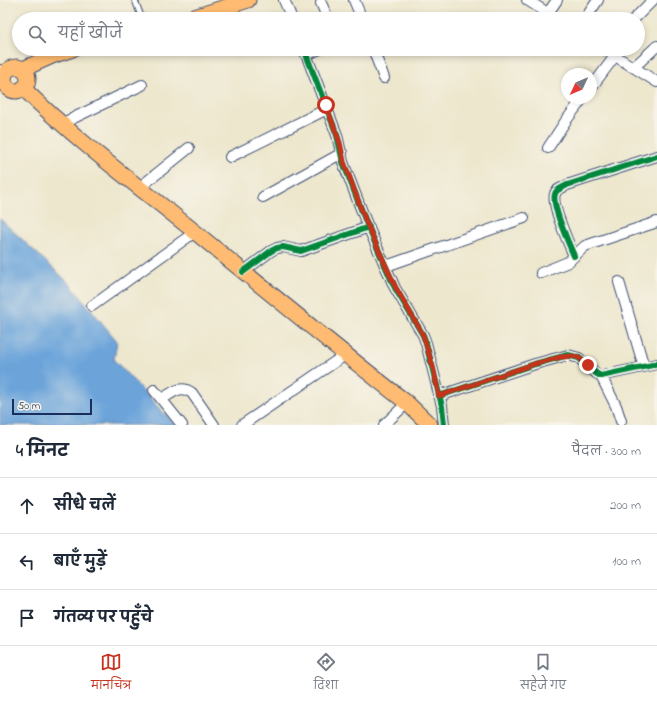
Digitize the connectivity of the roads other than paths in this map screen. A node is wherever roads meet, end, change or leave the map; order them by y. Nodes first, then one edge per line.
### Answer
1 (134, 0) edge
2 (248, 0) edge
3 (284, 0) edge
4 (354, 0) edge
5 (527, 0) edge
6 (558, 0) edge
7 (598, 0) edge
8 (653, 0) edge
9 (321, 3) dead end
10 (139, 12) edge
11 (210, 12) edge
12 (289, 12) edge
13 (325, 12) edge
14 (359, 12) edge
15 (546, 12) edge
16 (554, 12) edge
17 (590, 12) edge
18 (641, 12) edge
19 (657, 46) edge
20 (52, 56) edge
21 (307, 56) edge
22 (376, 56) edge
23 (607, 56) edge
24 (617, 56) edge
25 (634, 68) junction
26 (23, 69) junction
27 (2, 74) edge
28 (597, 76) edge
29 (384, 78) dead end
30 (657, 82) edge
31 (142, 85) dead end
32 (23, 88) junction
33 (579, 104) edge
34 (327, 109) junction
35 (61, 124) junction
36 (188, 148) dead end
37 (548, 148) dead end
38 (342, 153) junction
39 (657, 156) edge
40 (230, 157) dead end
41 (140, 188) junction
42 (263, 197) dead end
43 (524, 218) dead end
44 (657, 222) edge
45 (368, 227) junction
46 (195, 232) junction
47 (574, 256) junction
48 (386, 266) junction
49 (242, 272) junction
50 (541, 274) dead end
51 (619, 282) dead end
52 (92, 306) dead end
53 (345, 355) junction
54 (657, 364) edge
55 (644, 367) junction
56 (601, 376) junction
57 (154, 390) dead end
58 (439, 396) junction
59 (162, 399) junction
60 (407, 403) junction
61 (621, 421) dead end
62 (254, 422) edge
63 (182, 425) edge
64 (214, 425) edge
65 (242, 425) edge
66 (384, 425) edge
67 (430, 425) edge
68 (444, 425) edge

1 - 10 lane
2 - 11 main road
3 - 12 street
4 - 14 street
5 - 15 street
6 - 16 street
7 - 17 street
8 - 18 street
9 - 13 street
19 - 25 street
20 - 26 main road
21 - 34 street
22 - 29 street
23 - 28 street
24 - 25 street
25 - 30 street
26 - 27 main road
26 - 32 main road
27 - 32 main road
31 - 35 street
32 - 35 main road
33 - 37 street
34 - 38 street
34 - 40 street
35 - 41 main road
36 - 41 street
38 - 42 street
38 - 45 street
39 - 47 street
41 - 46 main road
43 - 48 street
44 - 47 street
45 - 48 street
45 - 49 street
46 - 49 main road
46 - 52 street
47 - 50 street
48 - 58 street
49 - 53 main road
51 - 55 street
53 - 60 main road
53 - 62 street
54 - 55 street
55 - 56 street
56 - 58 street
56 - 61 street
57 - 59 street
58 - 68 street
59 - 63 street
59 - 64 street
60 - 66 street
60 - 67 main road
62 - 65 street

